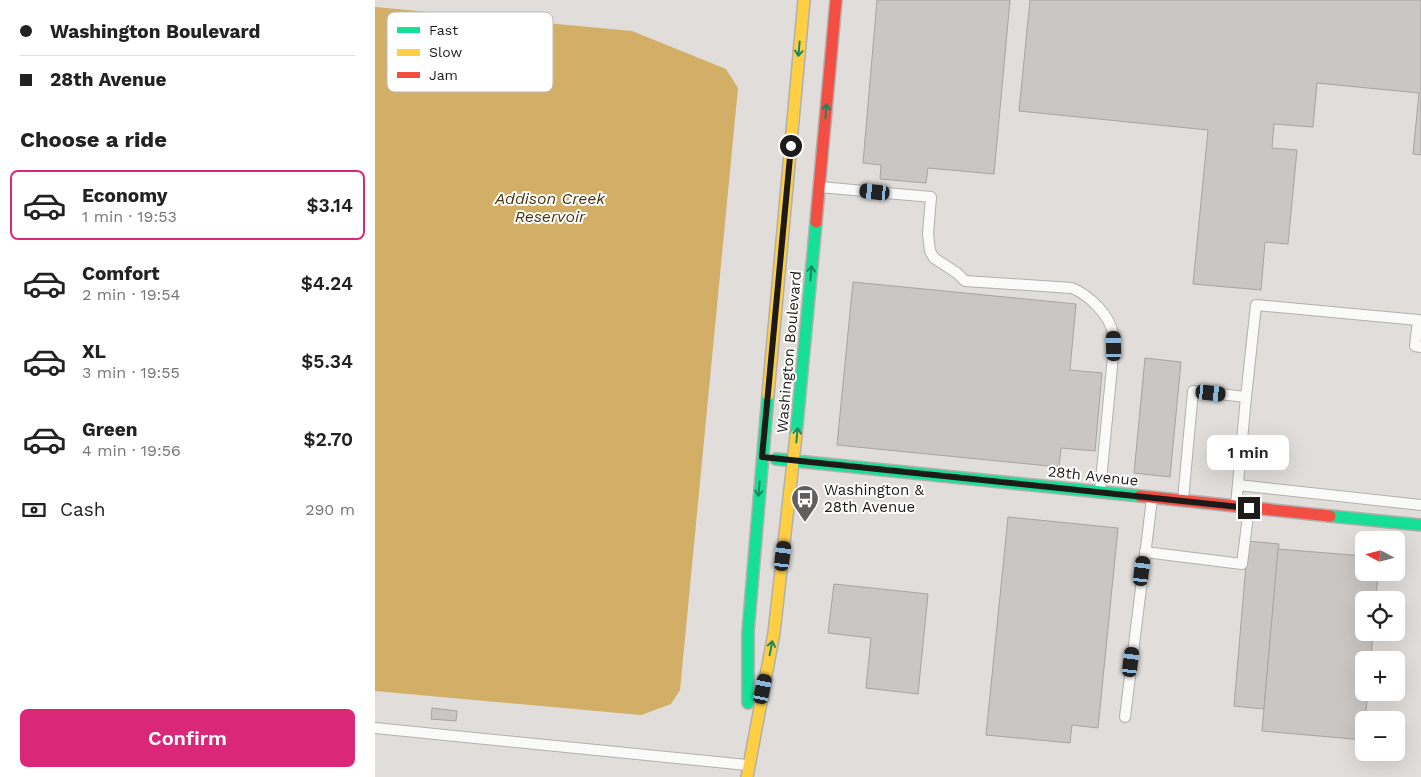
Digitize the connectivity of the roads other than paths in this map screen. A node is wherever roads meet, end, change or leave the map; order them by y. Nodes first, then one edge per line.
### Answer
1 (804, 0) edge
2 (836, 0) edge
3 (819, 187) junction
4 (1421, 347) edge
5 (1246, 397) junction
6 (762, 457) junction
7 (794, 461) junction
8 (1238, 485) junction
9 (1100, 492) junction
10 (1152, 497) junction
11 (1183, 501) junction
12 (1421, 505) edge
13 (1236, 506) junction
14 (1249, 508) junction
15 (1421, 525) edge
16 (1145, 552) junction
17 (1125, 716) dead end
18 (375, 728) edge
19 (748, 765) junction
20 (747, 777) edge

1 -> 6 street, Washington Boulevard
3 -> 2 street, Washington Boulevard
7 -> 3 street, Washington Boulevard
3 - 9 lane
4 - 5 lane
5 - 8 lane
5 - 11 lane
6 - 7 street, 28th Avenue
6 -> 19 street, Washington Boulevard
7 - 9 street, 28th Avenue
19 -> 7 street, Washington Boulevard
8 - 12 lane
8 - 13 lane
9 - 10 street, 28th Avenue
10 - 11 street, 28th Avenue
10 - 16 lane
11 - 13 street, 28th Avenue
13 - 14 street, 28th Avenue
14 - 15 street, 28th Avenue
14 - 16 lane
16 - 17 lane
18 - 19 lane
19 - 20 street, Washington Boulevard

